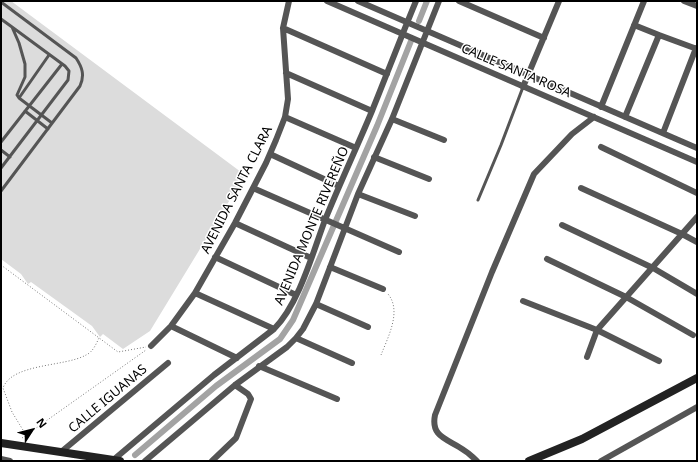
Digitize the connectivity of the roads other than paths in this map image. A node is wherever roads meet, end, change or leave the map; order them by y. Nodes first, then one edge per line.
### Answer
1 (288, 1) edge
2 (327, 1) edge
3 (358, 1) edge
4 (416, 1) edge
5 (440, 1) edge
6 (459, 1) edge
7 (559, 1) edge
8 (644, 1) edge
9 (684, 1) edge
10 (1, 2) edge
11 (697, 6) edge
12 (1, 19) edge
13 (407, 22) junction
14 (634, 25) junction
15 (12, 27) junction
16 (283, 28) junction
17 (427, 31) junction
18 (403, 34) junction
19 (659, 35) junction
20 (544, 38) junction
21 (422, 43) junction
22 (697, 49) edge
23 (49, 55) junction
24 (62, 64) junction
25 (286, 73) junction
26 (387, 74) junction
27 (528, 75) junction
28 (523, 86) junction
29 (19, 98) junction
30 (29, 105) junction
31 (601, 107) junction
32 (25, 111) junction
33 (372, 111) junction
34 (42, 115) junction
35 (285, 117) junction
36 (594, 117) junction
37 (625, 117) junction
38 (392, 119) junction
39 (37, 121) junction
40 (52, 123) junction
41 (48, 129) junction
42 (663, 134) junction
43 (444, 140) dead end
44 (1, 142) edge
45 (600, 147) dead end
46 (356, 148) junction
47 (697, 148) edge
48 (1, 150) edge
49 (270, 154) junction
50 (10, 157) junction
51 (374, 157) junction
52 (697, 162) edge
53 (1, 168) edge
54 (429, 179) dead end
55 (339, 186) junction
56 (253, 188) junction
57 (581, 188) dead end
58 (1, 191) edge
59 (358, 194) junction
60 (697, 194) edge
61 (478, 200) dead end
62 (415, 216) dead end
63 (697, 217) edge
64 (326, 220) junction
65 (235, 223) junction
66 (562, 225) dead end
67 (344, 228) junction
68 (682, 234) junction
69 (697, 242) edge
70 (399, 252) dead end
71 (215, 257) junction
72 (311, 258) junction
73 (547, 259) dead end
74 (330, 267) junction
75 (652, 268) junction
76 (384, 289) road end
77 (195, 293) junction
78 (697, 294) edge
79 (296, 295) junction
80 (626, 297) junction
81 (523, 301) dead end
82 (316, 304) junction
83 (171, 326) junction
84 (368, 327) dead end
85 (274, 329) junction
86 (597, 330) junction
87 (693, 335) dead end
88 (296, 338) junction
89 (151, 346) road end
90 (587, 357) dead end
91 (237, 358) junction
92 (659, 361) dead end
93 (168, 363) dead end
94 (352, 363) dead end
95 (259, 366) junction
96 (697, 378) edge
97 (235, 385) junction
98 (337, 399) dead end
99 (697, 407) edge
100 (1, 443) edge
101 (61, 452) junction
102 (1, 460) edge
103 (10, 461) edge
104 (115, 461) edge
105 (144, 461) edge
106 (212, 461) edge
107 (477, 461) edge
108 (529, 461) edge
109 (601, 461) edge

1 - 16 street, AVENIDA SANTA CLARA
2 - 18 street, CALLE SANTA ROSA
3 - 13 street, CALLE SANTA ROSA
4 - 13 street, AVENIDA MONTE RIVEREÑO
5 - 17 street
6 - 20 street
7 - 20 street
8 - 14 street
9 - 11 street
10 - 40 lane
12 - 15 lane
13 - 17 street, CALLE SANTA ROSA
13 - 18 street, AVENIDA MONTE RIVEREÑO
14 - 19 street
14 - 31 street
15 - 23 lane
15 - 29 lane
16 - 25 street, AVENIDA SANTA CLARA
16 - 26 street
17 - 21 street
17 - 27 street, CALLE SANTA ROSA
18 - 21 street, CALLE SANTA ROSA
18 - 26 street, AVENIDA MONTE RIVEREÑO
19 - 22 street
19 - 37 street
20 - 27 street
21 - 28 street, CALLE SANTA ROSA
21 - 38 street
22 - 42 street
23 - 24 lane
23 - 29 lane
24 - 30 lane
24 - 34 lane
25 - 33 street
25 - 35 street, AVENIDA SANTA CLARA
26 - 33 street, AVENIDA MONTE RIVEREÑO
27 - 28 street
27 - 31 street, CALLE SANTA ROSA
28 - 36 street, CALLE SANTA ROSA
28 - 61 lane
29 - 30 lane
30 - 32 lane
30 - 34 lane
31 - 37 street, CALLE SANTA ROSA
32 - 39 lane
32 - 44 lane
33 - 46 street, AVENIDA MONTE RIVEREÑO
34 - 39 lane
34 - 40 lane
35 - 46 street
35 - 49 street, AVENIDA SANTA CLARA
36 - 52 street, CALLE SANTA ROSA
36 - 107 street
37 - 42 street, CALLE SANTA ROSA
38 - 43 street
38 - 51 street
39 - 41 lane
39 - 50 lane
40 - 41 lane
41 - 58 lane
42 - 47 street, CALLE SANTA ROSA
45 - 60 street
46 - 55 street, AVENIDA MONTE RIVEREÑO
48 - 50 lane
49 - 55 street
49 - 56 street, AVENIDA SANTA CLARA
50 - 53 lane
51 - 54 street
51 - 59 street
55 - 64 street, AVENIDA MONTE RIVEREÑO
56 - 64 street
56 - 65 street, AVENIDA SANTA CLARA
57 - 68 street
59 - 62 street
59 - 67 street
63 - 68 street
64 - 67 street
64 - 72 street, AVENIDA MONTE RIVEREÑO
65 - 71 street, AVENIDA SANTA CLARA
65 - 72 street
66 - 75 street
67 - 70 street
67 - 74 street
68 - 69 street
68 - 75 street
71 - 77 street, AVENIDA SANTA CLARA
71 - 79 street
72 - 79 street, AVENIDA MONTE RIVEREÑO
73 - 80 street
74 - 76 street
74 - 82 street
75 - 78 street
75 - 80 street
77 - 83 street, AVENIDA SANTA CLARA
77 - 85 street
79 - 85 street, AVENIDA MONTE RIVEREÑO
80 - 86 street
80 - 87 street
81 - 86 street
82 - 84 street
82 - 88 street
83 - 89 street, AVENIDA SANTA CLARA
83 - 91 street
85 - 91 street, AVENIDA MONTE RIVEREÑO
86 - 90 street
86 - 92 street
88 - 94 street
88 - 95 street
91 - 104 street, AVENIDA MONTE RIVEREÑO
93 - 101 street, CALLE IGUANAS
95 - 97 street
95 - 98 street
96 - 108 main road
97 - 105 street
97 - 106 street
99 - 109 street
100 - 101 main road
101 - 104 main road
102 - 103 street

